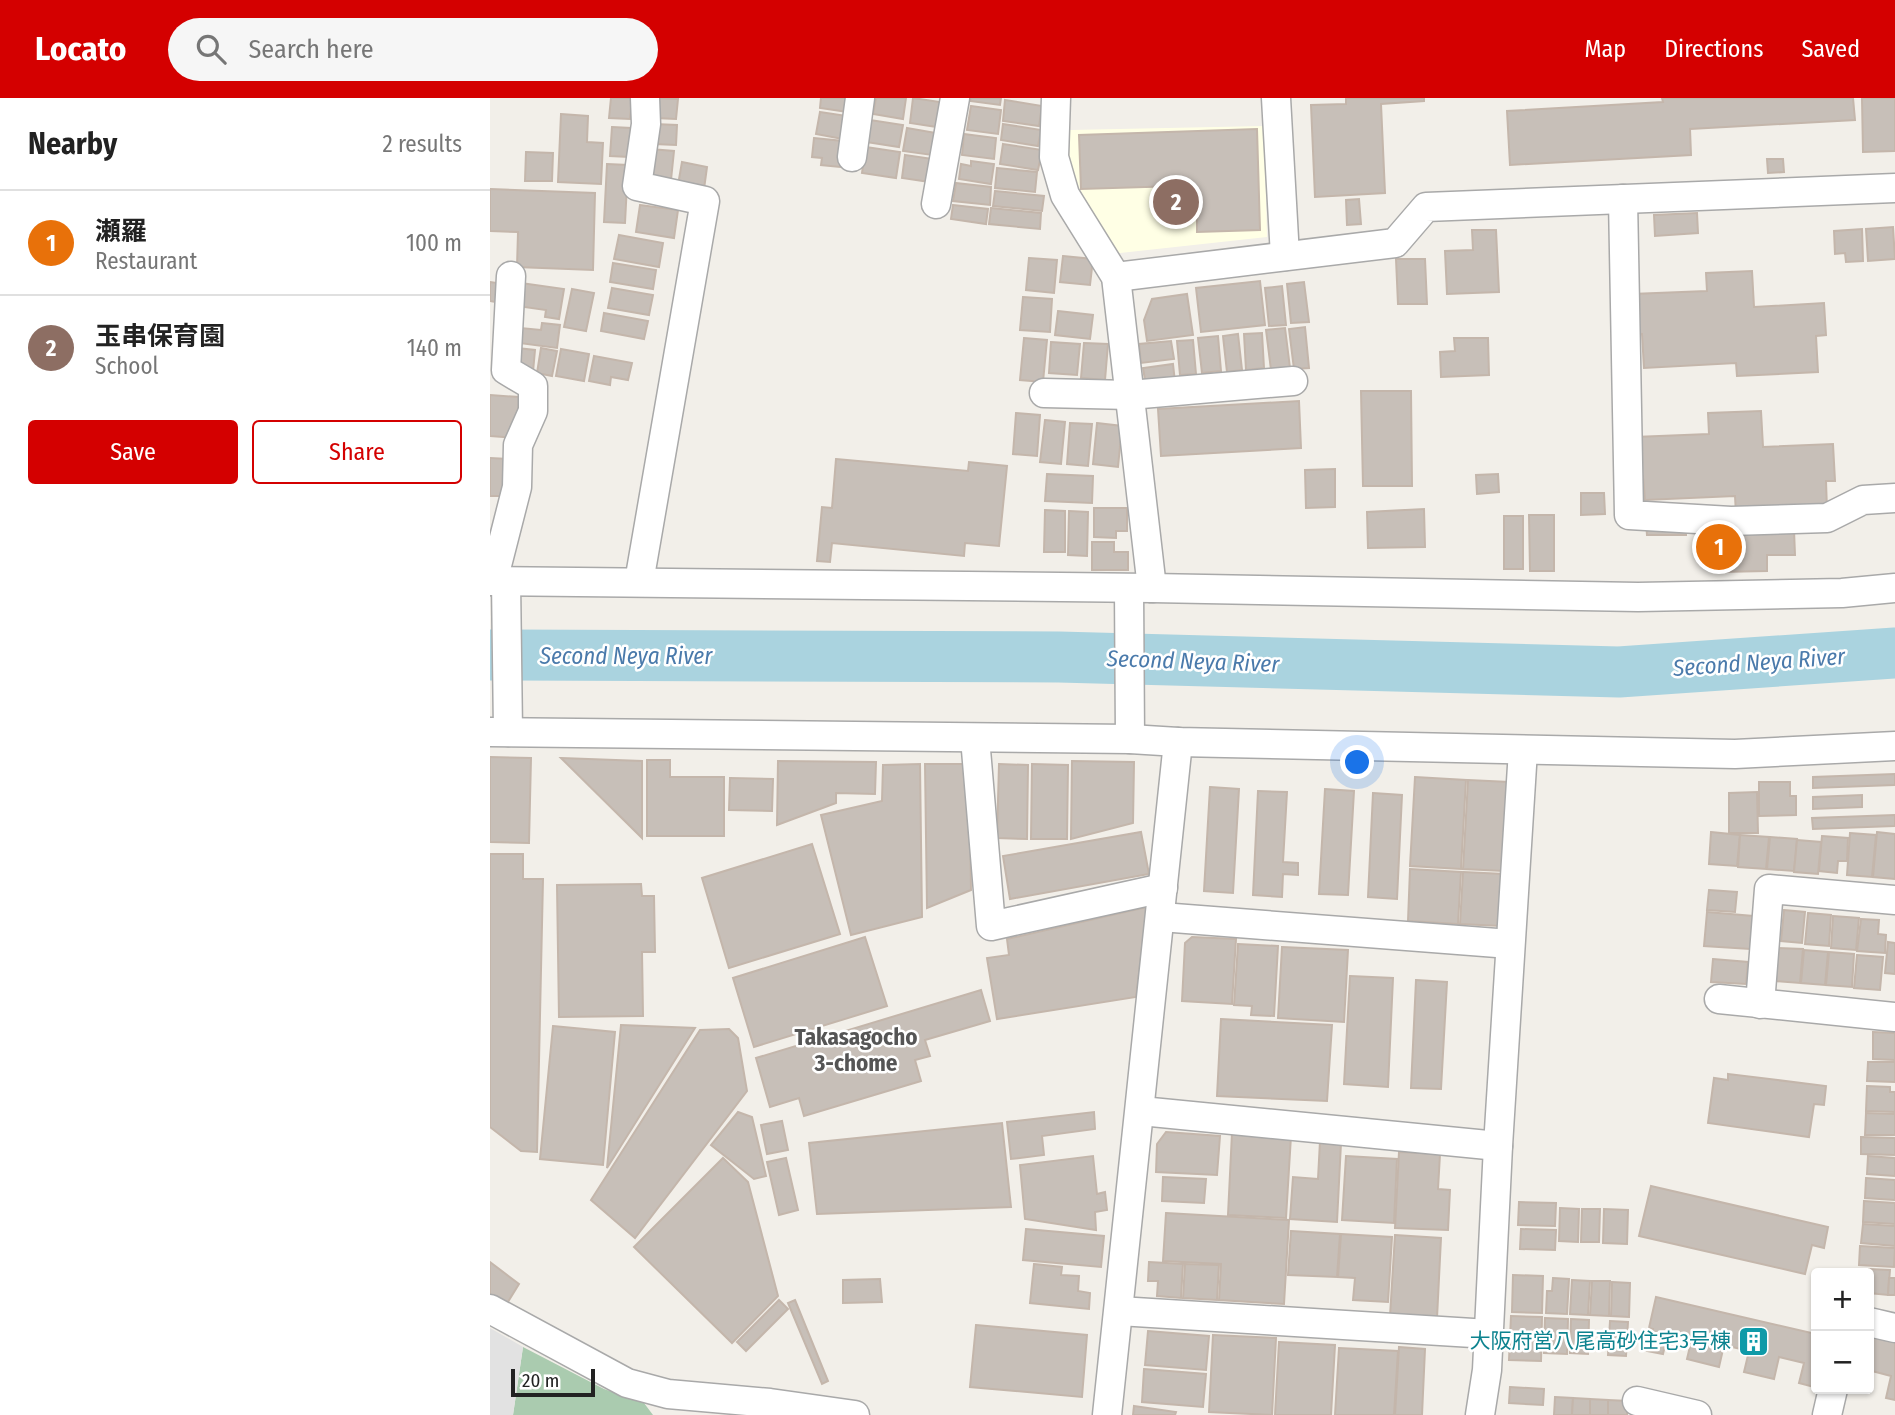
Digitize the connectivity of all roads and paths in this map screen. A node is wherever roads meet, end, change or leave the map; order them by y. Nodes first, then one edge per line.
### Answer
1 (645, 98) edge
2 (860, 98) edge
3 (955, 98) edge
4 (1056, 98) edge
5 (1276, 98) edge
6 (852, 157) dead end
7 (1895, 188) edge
8 (1623, 199) junction
9 (936, 204) dead end
10 (1285, 256) junction
11 (511, 276) dead end
12 (1116, 277) junction
13 (1293, 381) dead end
14 (1044, 393) dead end
15 (1130, 395) junction
16 (1895, 498) edge
17 (496, 581) edge
18 (639, 582) junction
19 (1140, 588) junction
20 (1895, 588) edge
21 (499, 732) edge
22 (975, 737) junction
23 (1130, 739) junction
24 (1178, 742) junction
25 (1895, 746) edge
26 (1522, 750) junction
27 (1163, 888) junction
28 (1895, 900) edge
29 (1161, 917) junction
30 (1510, 944) junction
31 (1719, 999) dead end
32 (1760, 1004) junction
33 (1895, 1017) edge
34 (1141, 1111) junction
35 (1498, 1146) junction
36 (490, 1309) edge
37 (1119, 1311) junction
38 (1874, 1323) edge
39 (1895, 1328) edge
40 (1489, 1334) junction
41 (1832, 1394) edge
42 (1637, 1401) dead end
43 (675, 1405) edge
44 (774, 1409) edge
45 (855, 1415) edge
46 (1108, 1415) edge
47 (1480, 1415) edge
48 (1697, 1415) edge
49 (1827, 1415) edge

1 - 18 street
2 - 6 street
3 - 9 street
4 - 12 street
5 - 10 street
7 - 8 street
8 - 10 street
8 - 16 street
10 - 12 street
11 - 17 street
12 - 15 street
13 - 15 street
14 - 15 street
15 - 19 street
17 - 18 street
17 - 21 street
18 - 19 street
19 - 20 street
19 - 23 street
21 - 22 street
22 - 23 street
22 - 27 street
23 - 24 street
24 - 26 street
24 - 27 street
25 - 26 street
26 - 30 street
27 - 29 street
28 - 32 street
29 - 30 street
29 - 34 street
30 - 35 street
31 - 32 street
32 - 33 street
34 - 35 street
34 - 37 street
35 - 40 street
36 - 43 street
37 - 40 street
37 - 46 street
38 - 39 street
40 - 47 street
41 - 49 street
42 - 48 street
43 - 44 street
44 - 45 street

